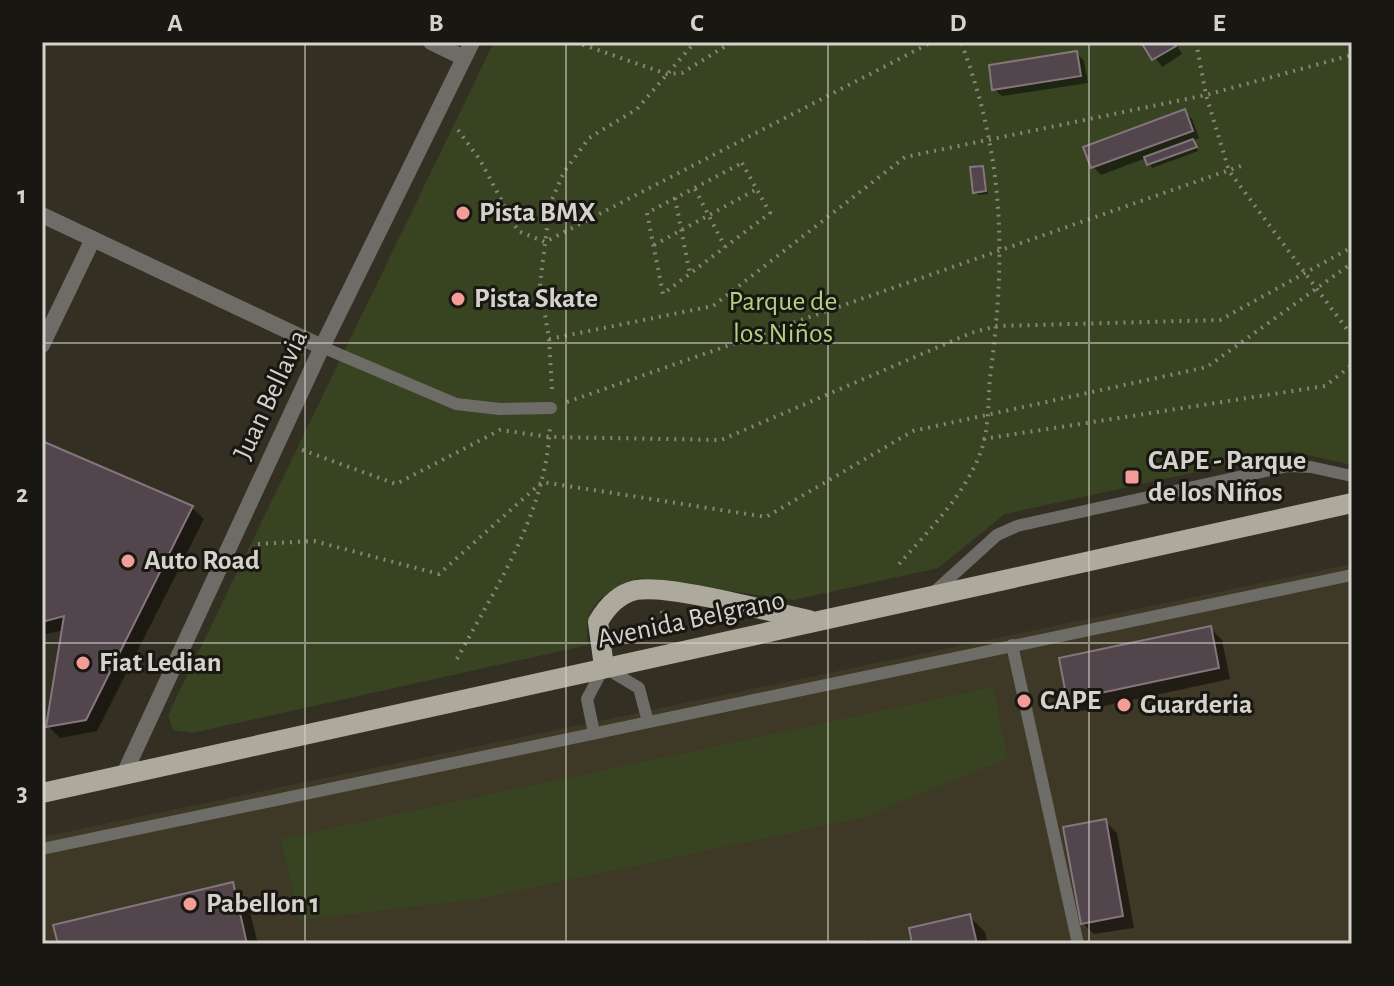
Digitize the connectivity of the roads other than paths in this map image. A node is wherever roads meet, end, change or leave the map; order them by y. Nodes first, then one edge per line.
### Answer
1 (431, 42) edge
2 (472, 42) edge
3 (462, 57) junction
4 (42, 215) edge
5 (93, 239) junction
6 (42, 345) edge
7 (322, 347) junction
8 (551, 408) road end
9 (1352, 476) edge
10 (1352, 503) edge
11 (1352, 575) edge
12 (929, 597) junction
13 (817, 622) junction
14 (1012, 645) junction
15 (604, 667) junction
16 (648, 722) junction
17 (594, 733) junction
18 (124, 774) junction
19 (42, 793) edge
20 (42, 849) edge
21 (1078, 944) edge

1 - 3 street
2 - 3 street, Juan Bellavia
3 - 7 street, Juan Bellavia
4 - 5 street
5 - 6 street
5 - 7 street
7 - 8 lane
7 - 18 street, Juan Bellavia
9 - 12 lane
10 - 12 main road, Avenida Belgrano
11 - 14 lane
12 - 13 main road, Avenida Belgrano
13 - 15 main road, Avenida Belgrano
13 - 15 main road
14 - 16 lane
14 - 21 lane
15 - 16 lane
15 - 17 lane
15 - 18 main road, Avenida Belgrano
16 - 17 lane
17 - 20 lane
18 - 19 main road, Avenida Belgrano

